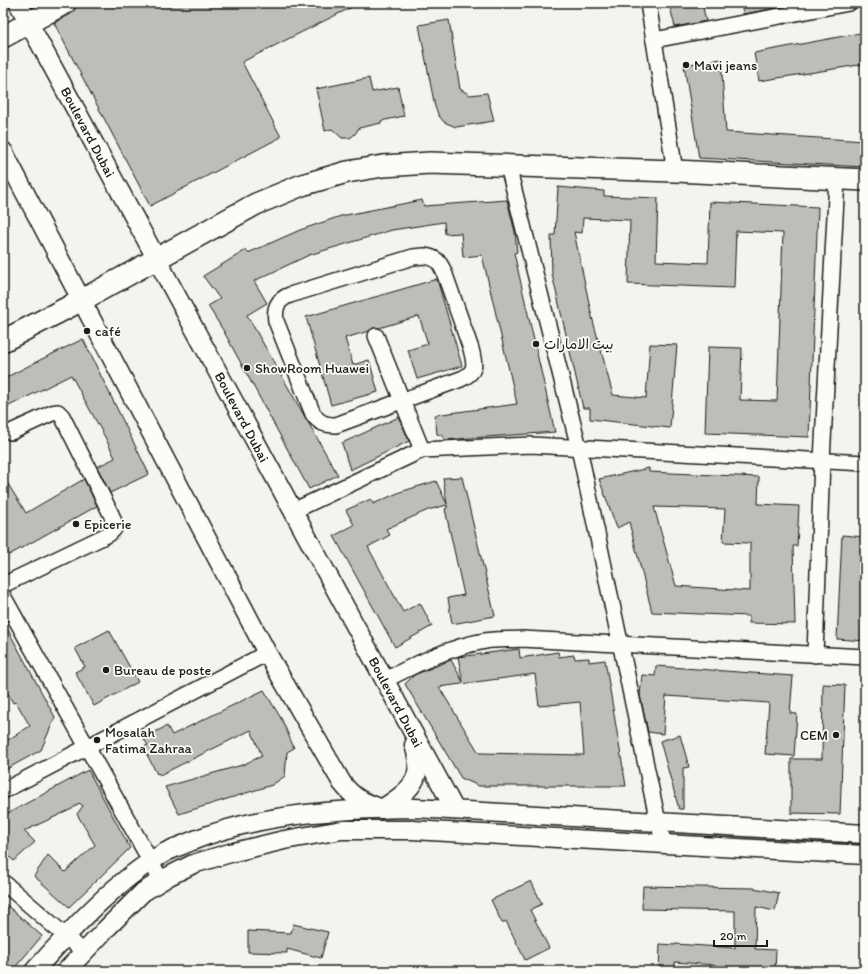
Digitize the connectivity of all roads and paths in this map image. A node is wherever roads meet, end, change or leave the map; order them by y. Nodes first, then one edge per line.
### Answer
1 (18, 3) edge
2 (65, 3) edge
3 (648, 3) edge
4 (849, 3) edge
5 (29, 23) junction
6 (3, 37) edge
7 (654, 40) junction
8 (3, 151) edge
9 (508, 166) junction
10 (675, 171) junction
11 (837, 179) junction
12 (865, 180) edge
13 (156, 258) junction
14 (82, 300) junction
15 (376, 336) dead end
16 (3, 341) edge
17 (402, 400) junction
18 (11, 432) dead end
19 (579, 448) junction
20 (422, 450) junction
21 (822, 460) junction
22 (865, 463) edge
23 (293, 511) junction
24 (3, 586) edge
25 (3, 596) edge
26 (620, 645) junction
27 (267, 653) junction
28 (815, 655) junction
29 (865, 657) edge
30 (385, 680) junction
31 (400, 708) junction
32 (87, 746) junction
33 (342, 784) junction
34 (3, 791) edge
35 (382, 808) junction
36 (346, 810) junction
37 (455, 810) junction
38 (658, 822) junction
39 (342, 830) junction
40 (412, 830) junction
41 (865, 834) edge
42 (664, 844) junction
43 (865, 855) edge
44 (151, 862) junction
45 (160, 880) junction
46 (3, 882) edge
47 (65, 937) junction
48 (84, 952) junction
49 (34, 971) edge
50 (66, 971) edge

1 - 5 street, Boulevard Dubai
2 - 5 main road
3 - 7 street
4 - 7 street
5 - 6 main road
5 - 13 street, Boulevard Dubai
7 - 10 street
8 - 14 street
9 - 10 main road
9 - 13 main road
9 - 19 street
10 - 11 main road
11 - 12 main road
11 - 21 street
13 - 14 main road
13 - 23 street, Boulevard Dubai
14 - 16 main road
14 - 27 street
15 - 17 street
17 - 17 street
17 - 20 street
18 - 24 street
19 - 20 street
19 - 21 street
19 - 26 street
20 - 23 street
21 - 22 street
21 - 28 street
23 - 30 street, Boulevard Dubai
25 - 32 street
26 - 28 street
26 - 30 street
26 - 38 street
27 - 32 street
27 - 33 street
28 - 29 street
30 - 31 street, Boulevard Dubai
31 - 35 street
31 - 37 street, Boulevard Dubai
32 - 34 street
32 - 44 street
33 - 35 street
33 - 36 street
35 - 36 street
35 - 37 street
35 - 39 street
35 - 40 street
36 - 44 street
37 - 38 street
38 - 41 street
38 - 42 street
39 - 40 street
39 - 45 street
40 - 42 street
42 - 43 street
44 - 45 street
44 - 47 street
45 - 48 street
46 - 47 street
47 - 48 street
47 - 49 street
48 - 50 street

